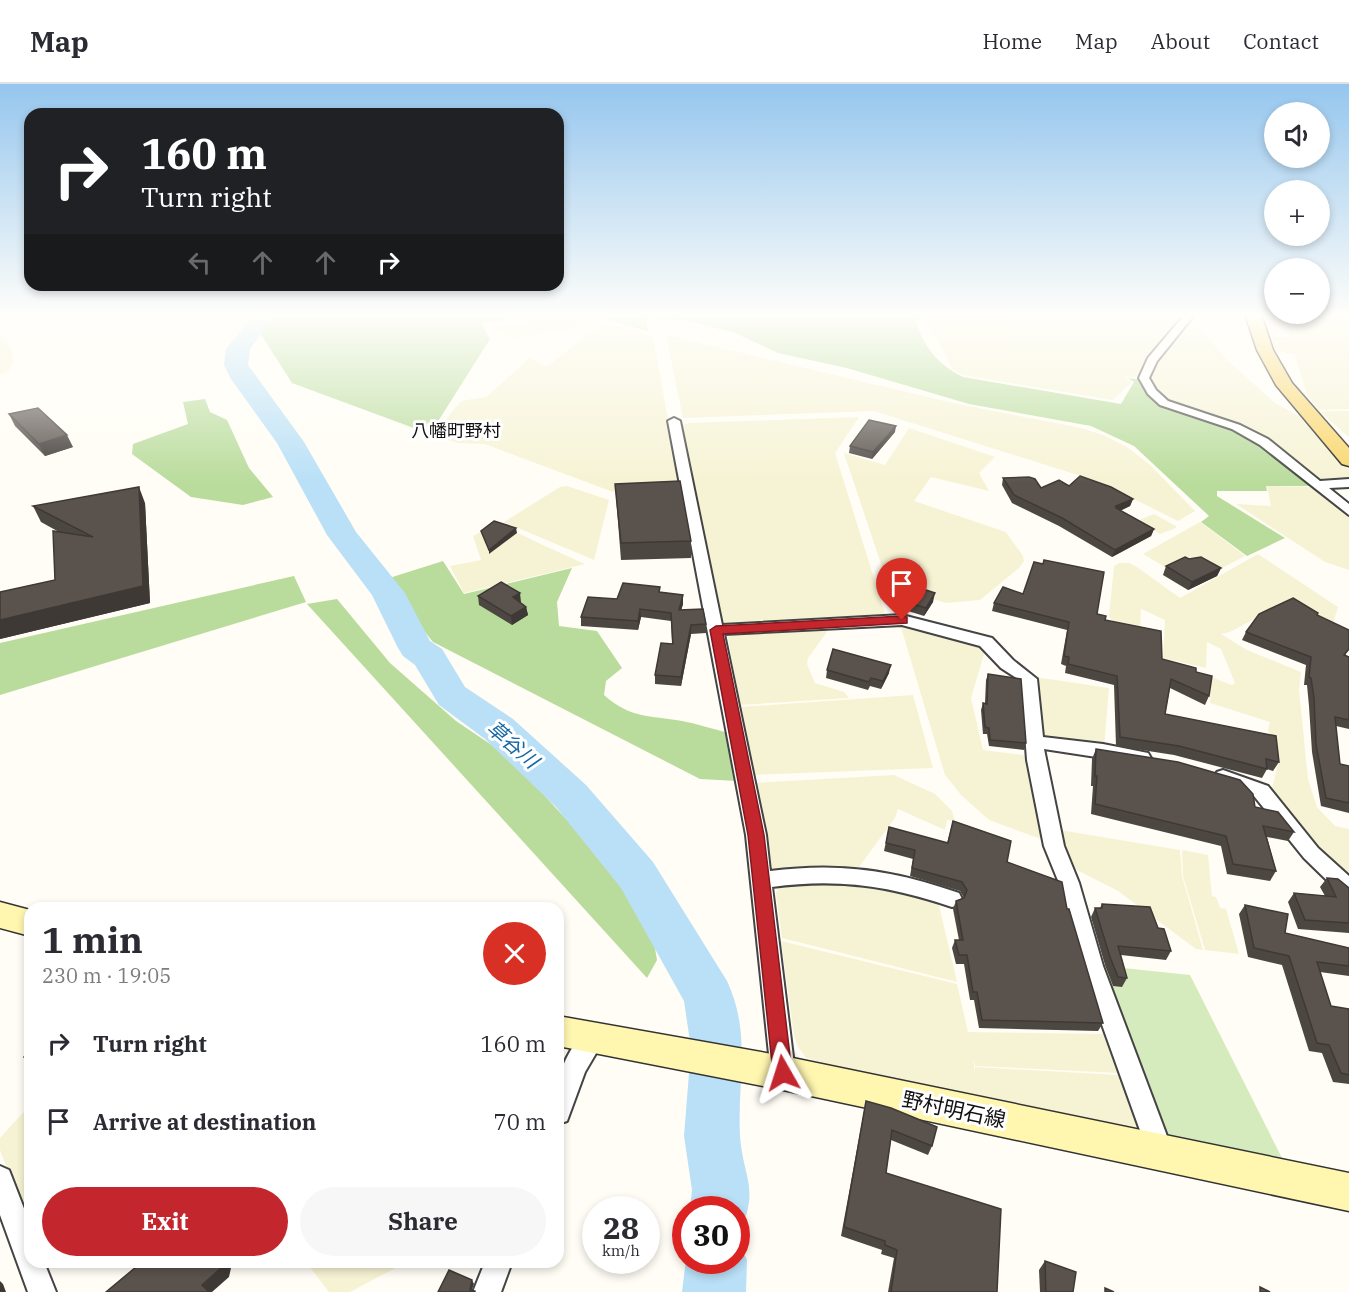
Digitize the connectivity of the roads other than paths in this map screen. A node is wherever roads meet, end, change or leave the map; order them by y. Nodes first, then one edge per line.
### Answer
1 (1147, 370) edge
2 (1277, 370) edge
3 (674, 421) dead end
4 (1349, 460) edge
5 (1349, 483) edge
6 (1318, 485) junction
7 (1349, 511) edge
8 (716, 630) junction
9 (1035, 742) junction
10 (1161, 762) edge
11 (1206, 772) edge
12 (761, 880) junction
13 (1349, 889) edge
14 (952, 899) dead end
15 (0, 915) edge
16 (24, 921) edge
17 (564, 1032) edge
18 (593, 1038) junction
19 (775, 1072) junction
20 (564, 1097) edge
21 (1161, 1153) junction
22 (0, 1179) edge
23 (1349, 1192) edge
24 (24, 1245) edge
25 (33, 1268) edge
26 (497, 1268) edge
27 (42, 1292) edge
28 (487, 1292) edge

1 - 6 street
2 - 4 main road
3 - 8 street
5 - 6 street
6 - 7 street
8 - 9 street
8 - 12 street
9 - 10 street
9 - 21 street
11 - 13 street
12 - 14 street
12 - 19 street
15 - 16 main road
17 - 18 main road, 野村明石線
18 - 19 main road, 野村明石線
18 - 20 street
19 - 21 main road, 野村明石線
21 - 23 main road, 野村明石線
22 - 24 street
25 - 27 street
26 - 28 street

